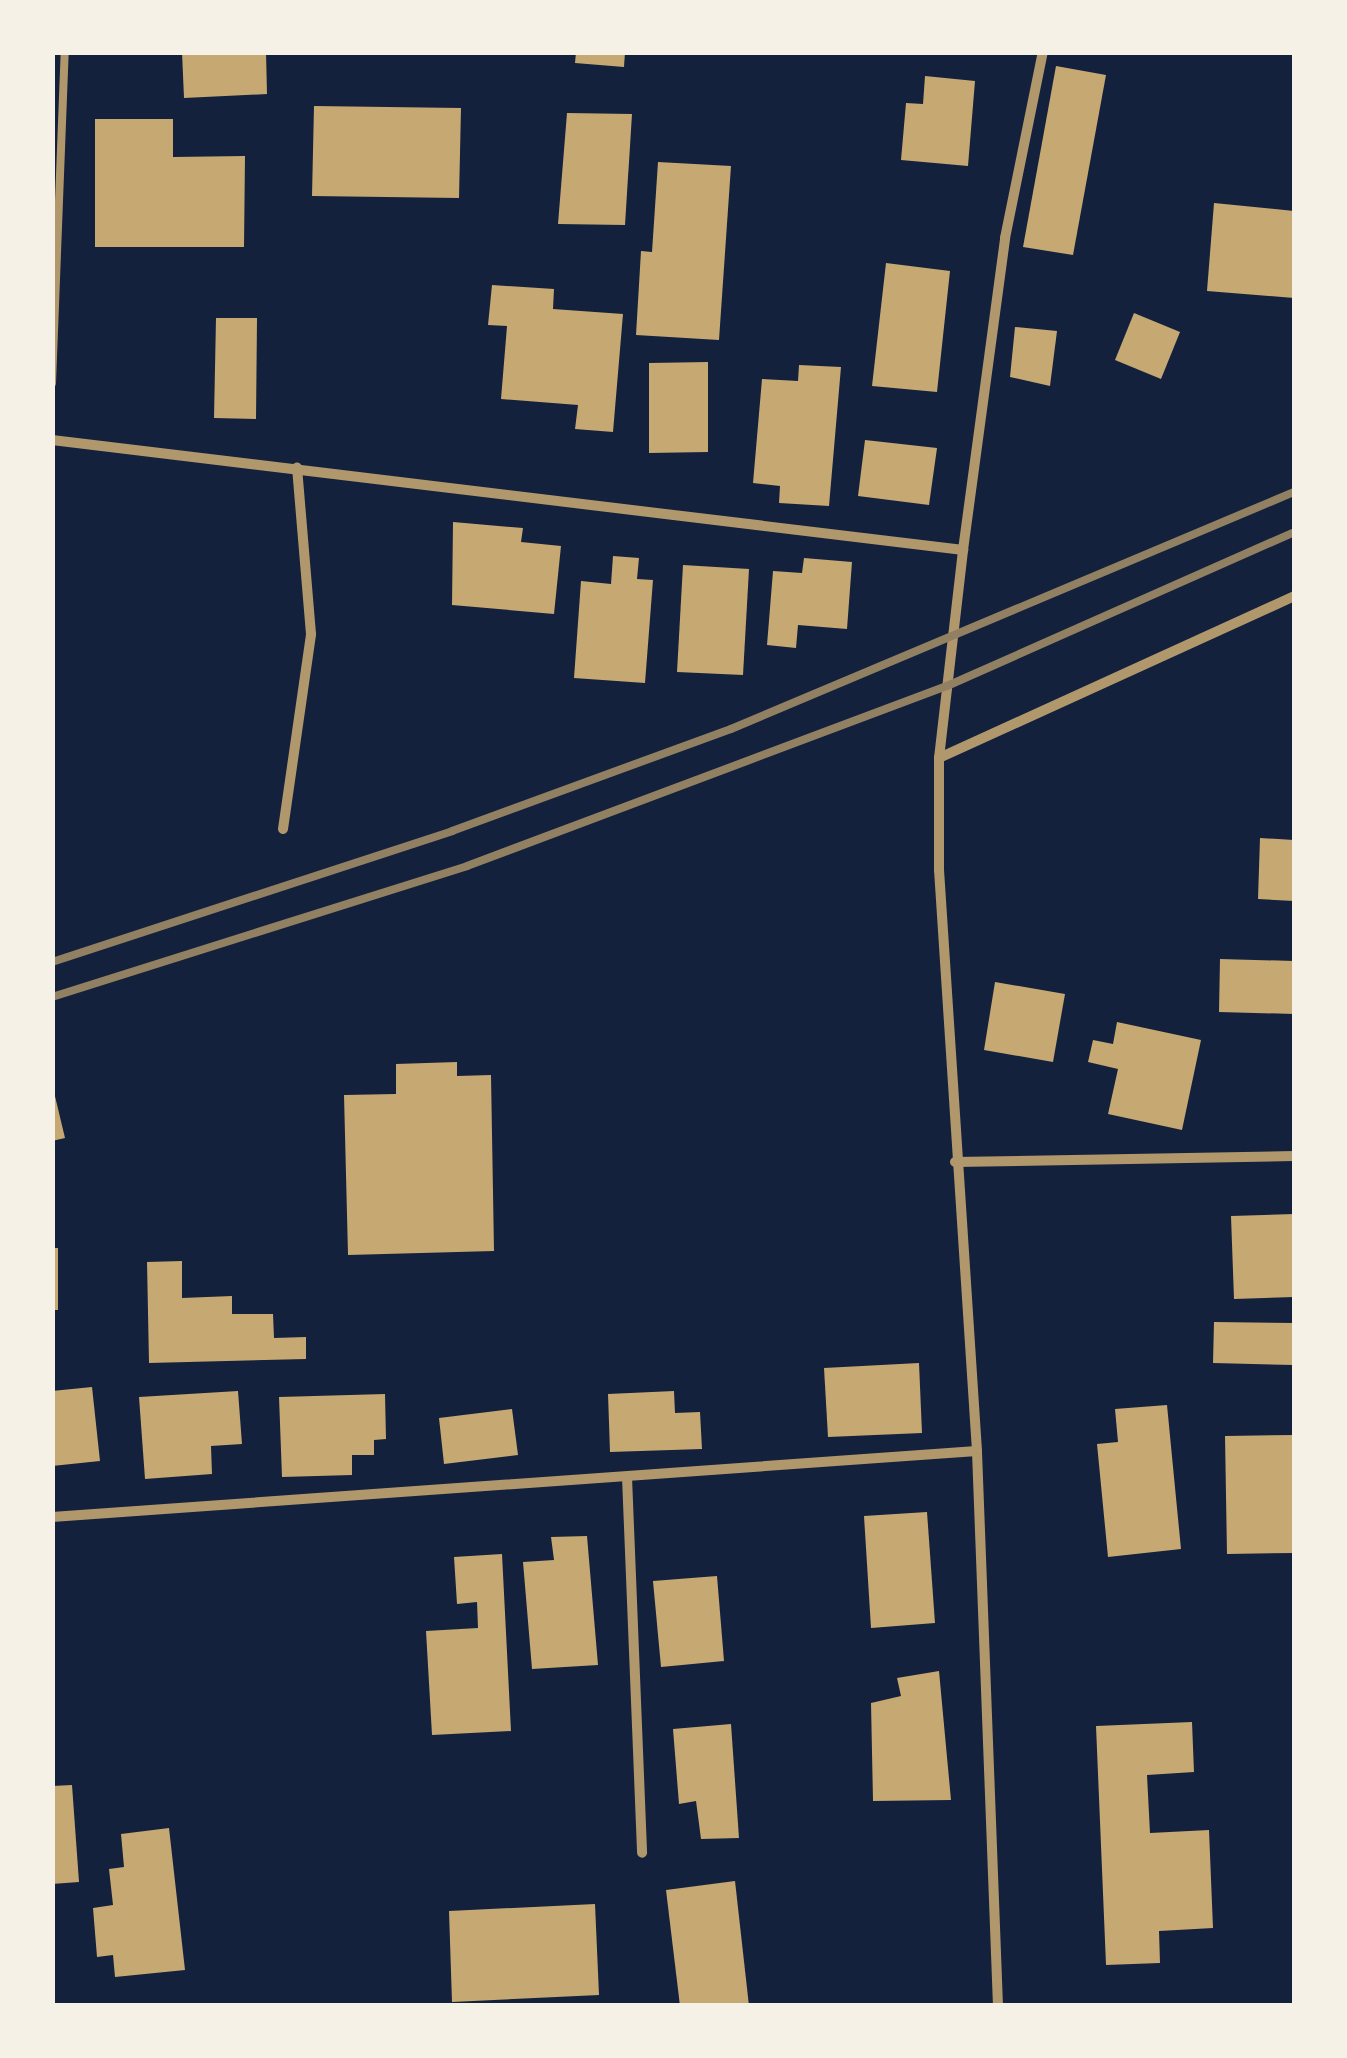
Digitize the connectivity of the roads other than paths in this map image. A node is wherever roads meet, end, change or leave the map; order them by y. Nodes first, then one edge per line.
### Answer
1 (65, 52) edge
2 (1043, 52) edge
3 (52, 383) edge
4 (52, 440) edge
5 (297, 468) junction
6 (963, 550) junction
7 (1294, 596) edge
8 (940, 758) junction
9 (283, 829) dead end
10 (1294, 1156) edge
11 (955, 1162) junction
12 (976, 1450) junction
13 (627, 1476) junction
14 (52, 1517) edge
15 (642, 1853) dead end
16 (998, 2006) edge

1 - 3 lane
2 - 6 street
4 - 5 street
5 - 6 street
5 - 9 street
6 - 8 street
7 - 8 street
8 - 11 street
10 - 11 street
11 - 12 street
12 - 13 street
12 - 16 street
13 - 14 street
13 - 15 street

